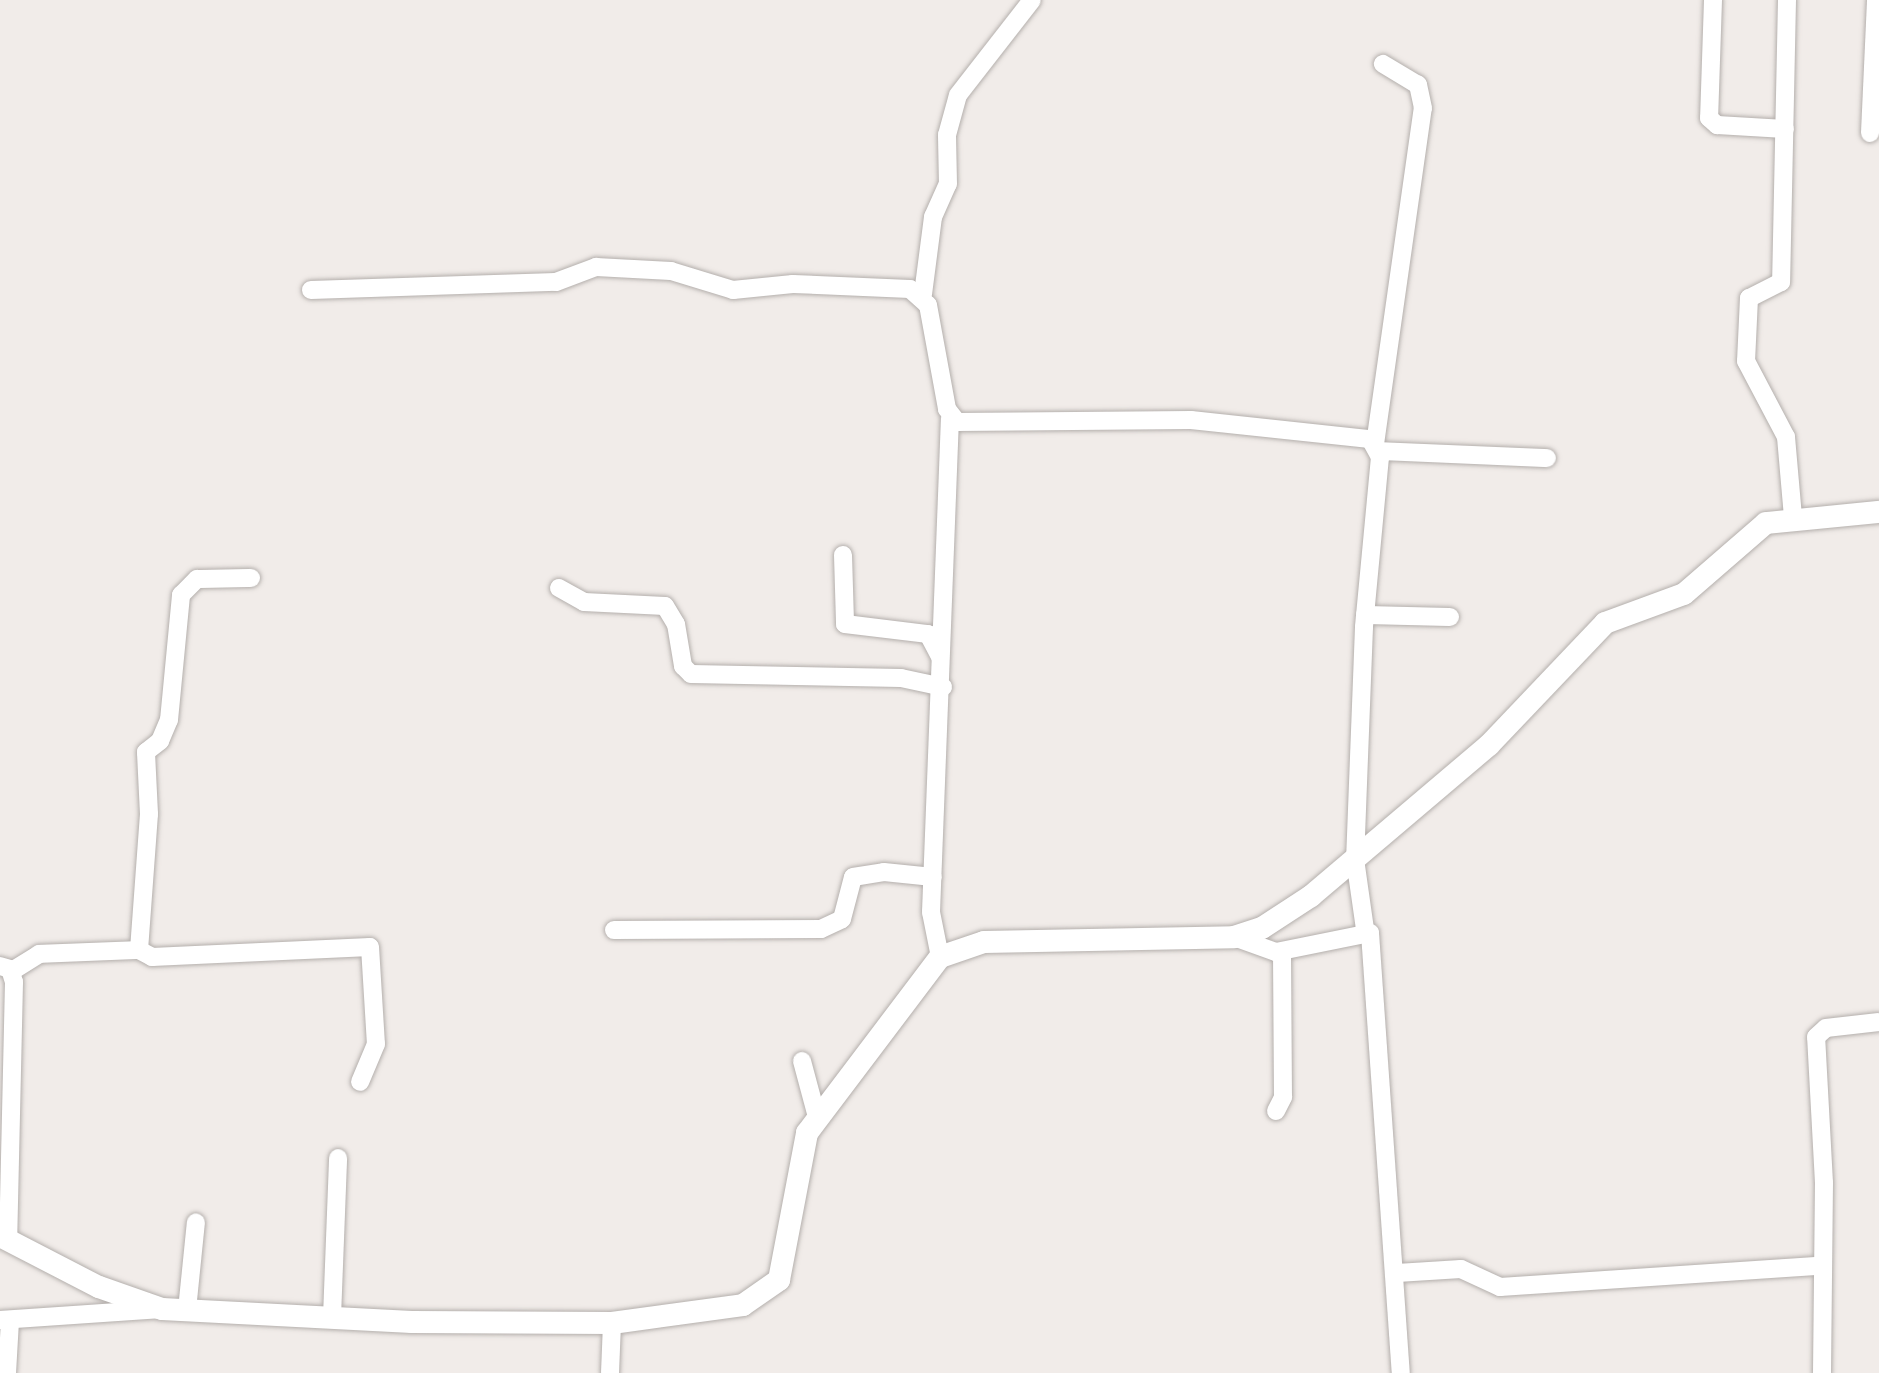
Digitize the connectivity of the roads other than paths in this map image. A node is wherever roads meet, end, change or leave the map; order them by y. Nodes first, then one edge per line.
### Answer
1 (1032, 0) edge
2 (1713, 0) edge
3 (1787, 0) edge
4 (1876, 0) edge
5 (1383, 64) dead end
6 (1785, 130) junction
7 (1870, 133) dead end
8 (310, 290) dead end
9 (922, 294) junction
10 (950, 418) junction
11 (1377, 448) junction
12 (1546, 458) dead end
13 (1879, 512) edge
14 (1793, 516) junction
15 (844, 555) dead end
16 (250, 578) dead end
17 (559, 588) dead end
18 (1365, 615) junction
19 (1450, 616) dead end
20 (944, 667) junction
21 (943, 687) junction
22 (1355, 859) junction
23 (933, 877) junction
24 (614, 930) dead end
25 (1364, 930) junction
26 (1234, 937) junction
27 (138, 950) junction
28 (1282, 952) junction
29 (940, 957) junction
30 (6, 969) edge
31 (1879, 1022) edge
32 (802, 1061) dead end
33 (360, 1082) dead end
34 (1276, 1111) dead end
35 (816, 1117) junction
36 (338, 1158) dead end
37 (196, 1222) dead end
38 (4, 1238) edge
39 (1819, 1266) junction
40 (1397, 1273) junction
41 (162, 1309) junction
42 (187, 1310) junction
43 (332, 1317) junction
44 (5, 1321) edge
45 (612, 1323) junction
46 (8, 1373) edge
47 (610, 1373) edge
48 (1401, 1373) edge
49 (1822, 1373) edge

1 - 9 street
2 - 6 street
3 - 6 street
4 - 7 street
5 - 11 street
6 - 14 street
8 - 9 street
9 - 10 street
10 - 11 street
10 - 20 street
11 - 12 street
11 - 18 street
13 - 14 street
14 - 22 street
15 - 20 street
16 - 27 street
17 - 21 street
18 - 19 street
18 - 22 street
20 - 21 street
21 - 23 street
22 - 25 street
22 - 26 street
23 - 24 street
23 - 29 street
25 - 28 street
25 - 40 street
26 - 28 street
26 - 29 street
27 - 30 street
27 - 33 street
28 - 34 street
29 - 35 street
30 - 38 street
31 - 39 street
32 - 35 street
35 - 45 street
36 - 43 street
37 - 42 street
38 - 41 street
39 - 40 street
39 - 49 street
40 - 48 street
41 - 42 street
41 - 44 street
42 - 43 street
43 - 45 street
44 - 46 street
45 - 47 street

